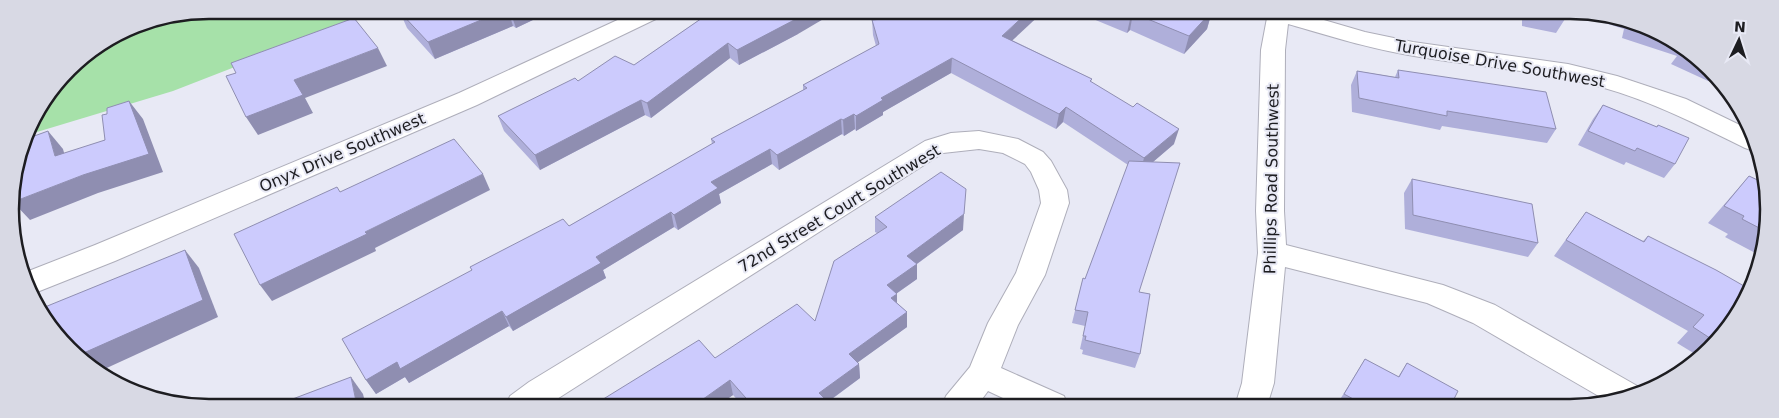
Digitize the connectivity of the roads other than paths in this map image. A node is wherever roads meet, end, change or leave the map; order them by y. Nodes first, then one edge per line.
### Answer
1 (635, 19) edge
2 (1274, 19) edge
3 (1295, 19) edge
4 (1747, 139) edge
5 (1272, 253) junction
6 (33, 282) edge
7 (983, 374) junction
8 (1621, 392) edge
9 (531, 399) edge
10 (963, 399) edge
11 (1037, 399) edge
12 (1253, 399) edge

1 - 6 street, Onyx Drive Southwest
2 - 5 street, Phillips Road Southwest
3 - 4 street, Turquoise Drive Southwest
5 - 8 street
5 - 12 street, Phillips Road Southwest
7 - 9 street, 72nd Street Court Southwest
7 - 10 street, 72nd Street Court Southwest
7 - 11 street

